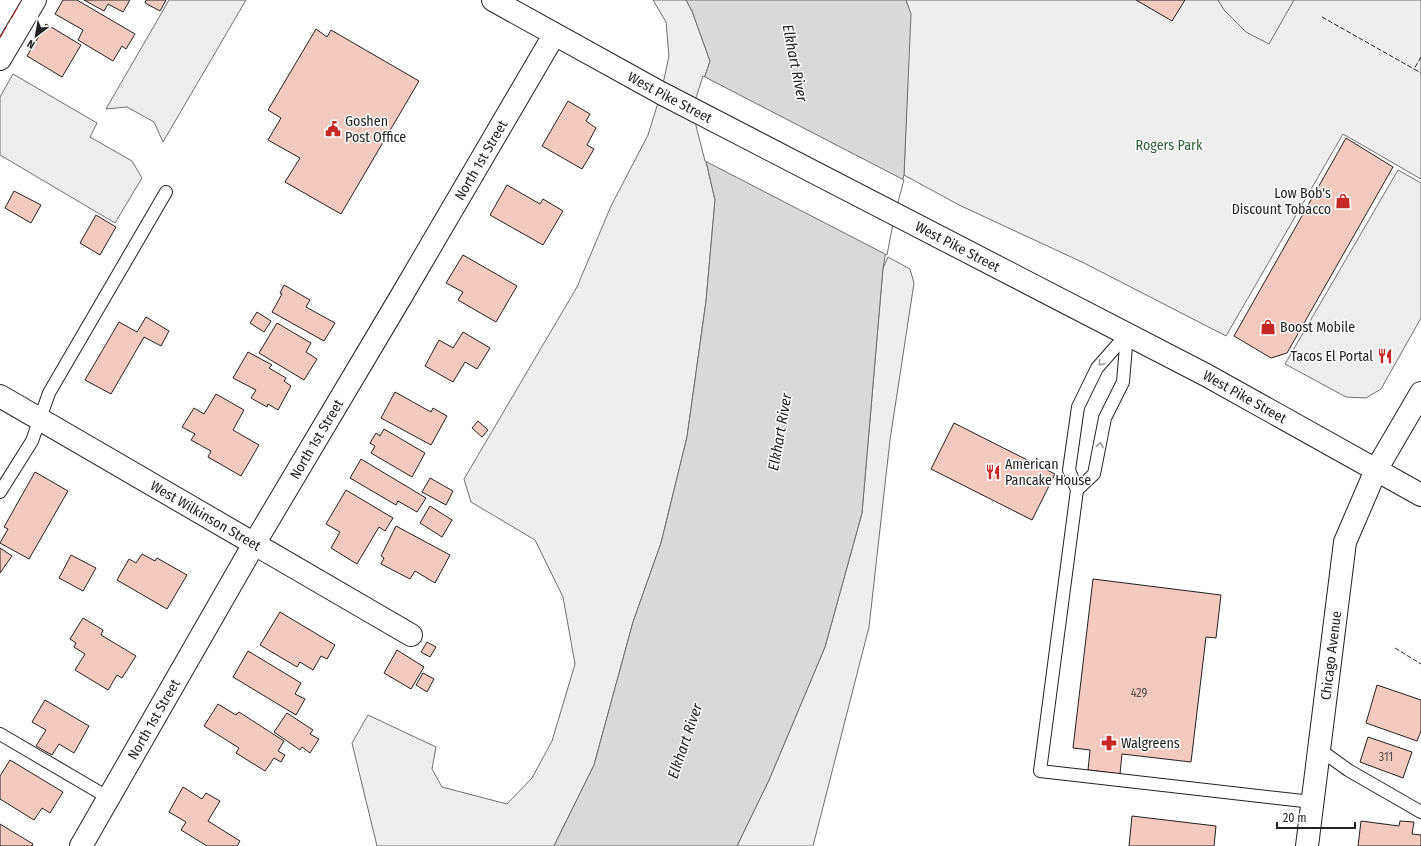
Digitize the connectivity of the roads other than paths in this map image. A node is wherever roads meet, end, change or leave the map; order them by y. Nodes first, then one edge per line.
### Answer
1 (35, 0) edge
2 (493, 0) edge
3 (554, 35) junction
4 (1, 54) edge
5 (166, 192) dead end
6 (1127, 334) junction
7 (1421, 393) edge
8 (0, 396) edge
9 (40, 419) junction
10 (1376, 470) junction
11 (1077, 490) junction
12 (0, 492) edge
13 (1421, 495) edge
14 (254, 544) junction
15 (411, 635) dead end
16 (0, 734) edge
17 (1319, 749) junction
18 (109, 798) junction
19 (1312, 802) junction
20 (1421, 812) edge
21 (81, 846) edge
22 (1307, 846) edge

1 - 4 main road
2 - 3 main road, West Pike Street
3 - 6 main road, West Pike Street
3 - 14 main road, North 1st Street
5 - 9 lane
6 - 10 main road, West Pike Street
11 -> 6 lane
6 -> 11 lane
7 - 10 main road, Chicago Avenue
8 - 9 main road, West Wilkinson Street
9 - 12 lane
9 - 14 main road, West Wilkinson Street
10 - 13 main road, West Pike Street
10 - 17 main road, Chicago Avenue
11 - 19 lane
14 - 15 main road, West Wilkinson Street
14 - 18 main road, North 1st Street
16 - 18 lane
17 - 19 main road, Chicago Avenue
17 - 20 lane
18 - 21 main road, North 1st Street
19 - 22 main road, Chicago Avenue

